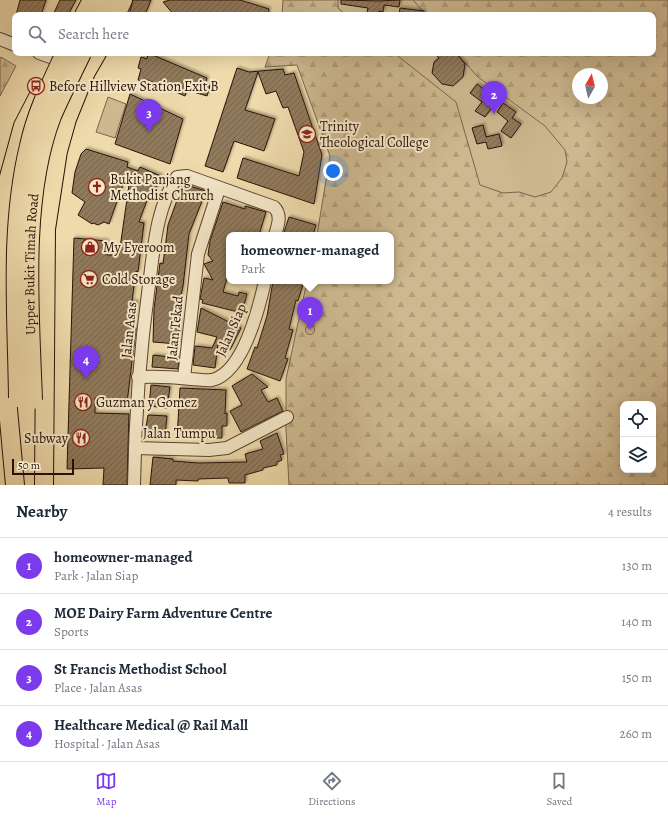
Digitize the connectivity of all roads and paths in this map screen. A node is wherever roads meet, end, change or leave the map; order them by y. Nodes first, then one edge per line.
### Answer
1 (86, 0) edge
2 (92, 0) edge
3 (108, 0) edge
4 (123, 0) edge
5 (80, 12) edge
6 (86, 12) edge
7 (102, 12) edge
8 (117, 12) edge
9 (0, 39) edge
10 (12, 44) edge
11 (59, 56) edge
12 (60, 56) edge
13 (61, 56) edge
14 (65, 56) edge
15 (81, 56) edge
16 (82, 56) edge
17 (96, 56) edge
18 (75, 97) junction
19 (219, 189) junction
20 (277, 232) edge
21 (264, 284) edge
22 (138, 377) junction
23 (184, 378) junction
24 (25, 399) junction
25 (287, 418) dead end
26 (135, 448) junction
27 (15, 485) edge
28 (22, 485) edge
29 (35, 485) edge
30 (44, 485) edge
31 (134, 485) edge

1 - 5 highway
2 - 6 highway
3 - 7 highway
4 - 8 highway
9 - 10 street
11 - 27 highway
12 - 24 highway, Upper Bukit Timah Road, bridge
13 - 18 street
14 - 16 street
15 - 24 highway, Upper Bukit Timah Road, bridge
17 - 18 highway
18 - 30 highway
19 - 20 street, Jalan Asas
19 - 22 street, Jalan Asas
19 - 23 street, Jalan Tekad
21 - 23 street, Jalan Siap
22 - 23 street, Jalan Siap
22 - 26 street, Jalan Asas
24 - 28 highway, Upper Bukit Timah Road
24 - 29 highway, Upper Bukit Timah Road
25 - 26 street, Jalan Tumpu
26 - 31 street, Jalan Asas

